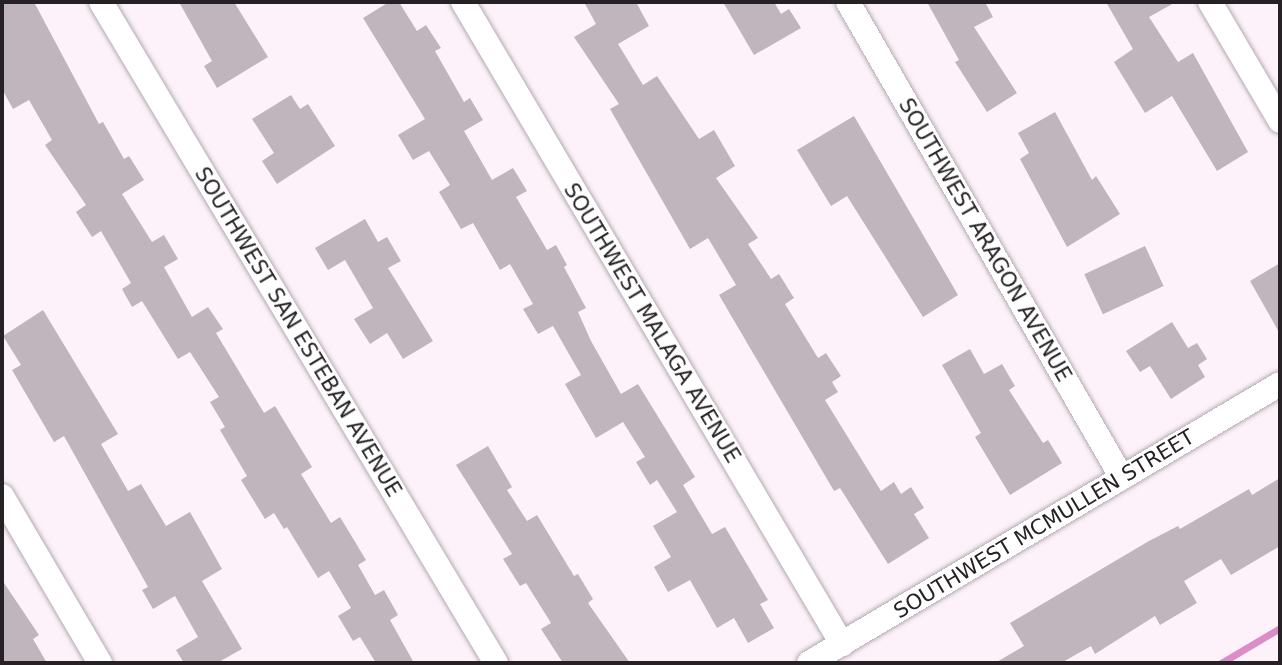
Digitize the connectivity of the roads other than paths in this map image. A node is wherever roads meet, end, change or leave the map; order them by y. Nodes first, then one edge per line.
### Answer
1 (101, 2) edge
2 (463, 2) edge
3 (848, 2) edge
4 (1210, 2) edge
5 (1280, 121) edge
6 (1280, 384) edge
7 (1122, 478) junction
8 (2, 496) edge
9 (842, 644) junction
10 (100, 663) edge
11 (496, 663) edge
12 (809, 663) edge

1 - 11 street, SOUTHWEST SAN ESTEBAN AVENUE
2 - 9 street, SOUTHWEST MALAGA AVENUE
3 - 7 street, SOUTHWEST ARAGON AVENUE
4 - 5 street
6 - 7 street, SOUTHWEST MCMULLEN STREET
7 - 9 street, SOUTHWEST MCMULLEN STREET
8 - 10 street
9 - 12 street, SOUTHWEST MCMULLEN STREET

